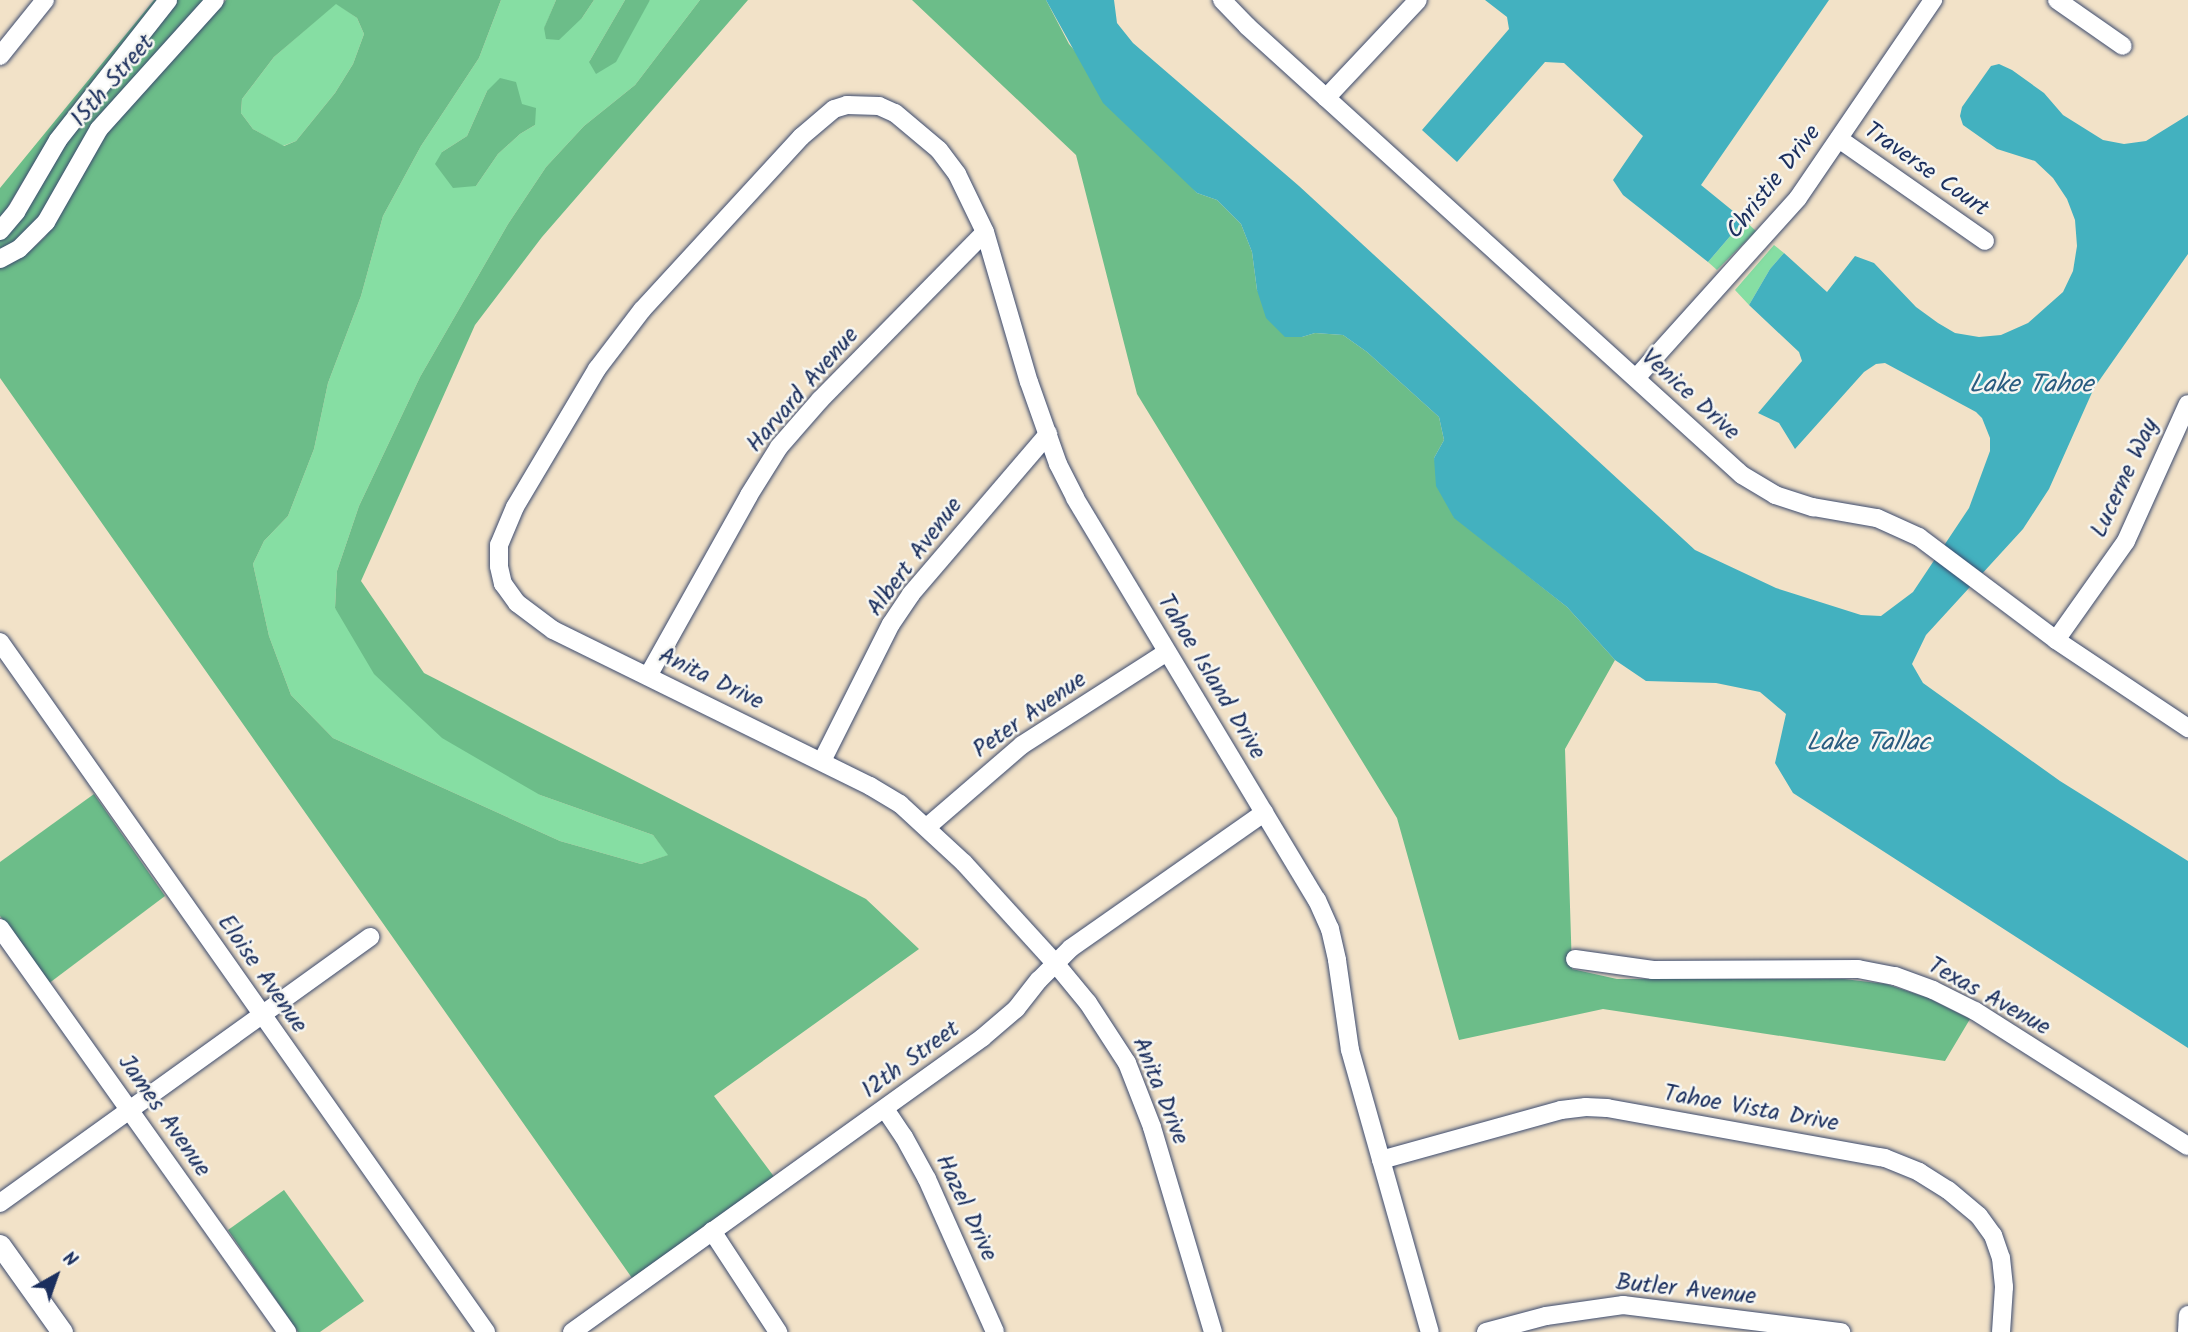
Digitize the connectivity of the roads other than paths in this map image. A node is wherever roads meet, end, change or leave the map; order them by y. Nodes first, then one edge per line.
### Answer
1 (45, 0) edge
2 (168, 0) edge
3 (215, 0) edge
4 (1222, 0) edge
5 (1418, 0) edge
6 (1933, 0) edge
7 (2057, 0) edge
8 (2123, 46) dead end
9 (0, 56) edge
10 (1326, 98) junction
11 (862, 103) joint
12 (1839, 139) junction
13 (0, 231) edge
14 (985, 232) junction
15 (1986, 241) dead end
16 (0, 259) edge
17 (1636, 378) junction
18 (2188, 404) edge
19 (1048, 434) junction
20 (2056, 640) junction
21 (0, 642) edge
22 (1167, 652) junction
23 (648, 676) junction
24 (2188, 728) edge
25 (822, 761) junction
26 (1264, 813) junction
27 (927, 827) junction
28 (0, 928) edge
29 (370, 937) dead end
30 (1575, 959) dead end
31 (1055, 962) junction
32 (262, 1017) junction
33 (885, 1109) junction
34 (130, 1111) junction
35 (2188, 1146) edge
36 (1381, 1160) junction
37 (0, 1203) edge
38 (712, 1231) junction
39 (0, 1245) edge
40 (2188, 1315) edge
41 (62, 1332) edge
42 (288, 1332) edge
43 (486, 1332) edge
44 (572, 1332) edge
45 (778, 1332) edge
46 (995, 1332) edge
47 (1213, 1332) edge
48 (1430, 1332) edge
49 (1486, 1332) edge
50 (1841, 1332) edge
51 (2001, 1332) edge
52 (2187, 1332) edge

1 - 9 street
2 - 13 street, 15th Street
3 - 16 street, 15th Street
4 - 10 street, Venice Drive
5 - 10 street
6 - 12 street, Christie Drive
7 - 8 street
10 - 17 street, Venice Drive
11 - 14 street, Tahoe Island Drive
11 - 23 street, Anita Drive
12 - 15 street, Traverse Court
12 - 17 street, Christie Drive
14 - 19 street, Tahoe Island Drive
14 - 23 street, Harvard Avenue
17 - 20 street, Venice Drive
18 - 20 street, Lucerne Way
19 - 22 street, Tahoe Island Drive
19 - 25 street, Albert Avenue
20 - 24 street, Venice Drive
21 - 32 street, Eloise Avenue
22 - 26 street, Tahoe Island Drive
22 - 27 street, Peter Avenue
23 - 25 street, Anita Drive
25 - 27 street, Anita Drive
26 - 31 street, 12th Street
26 - 36 street, Tahoe Island Drive
27 - 31 street, Anita Drive
28 - 34 street, James Avenue
29 - 32 street
30 - 35 street, Texas Avenue
31 - 33 street, 12th Street
31 - 47 street, Anita Drive
32 - 34 street
32 - 43 street, Eloise Avenue
33 - 38 street, 12th Street
33 - 46 street, Hazel Drive
34 - 37 street
34 - 42 street, James Avenue
36 - 48 street, Tahoe Island Drive
36 - 51 street, Tahoe Vista Drive
38 - 44 street, 12th Street
38 - 45 street
39 - 41 main road
40 - 52 street
49 - 50 street, Butler Avenue

